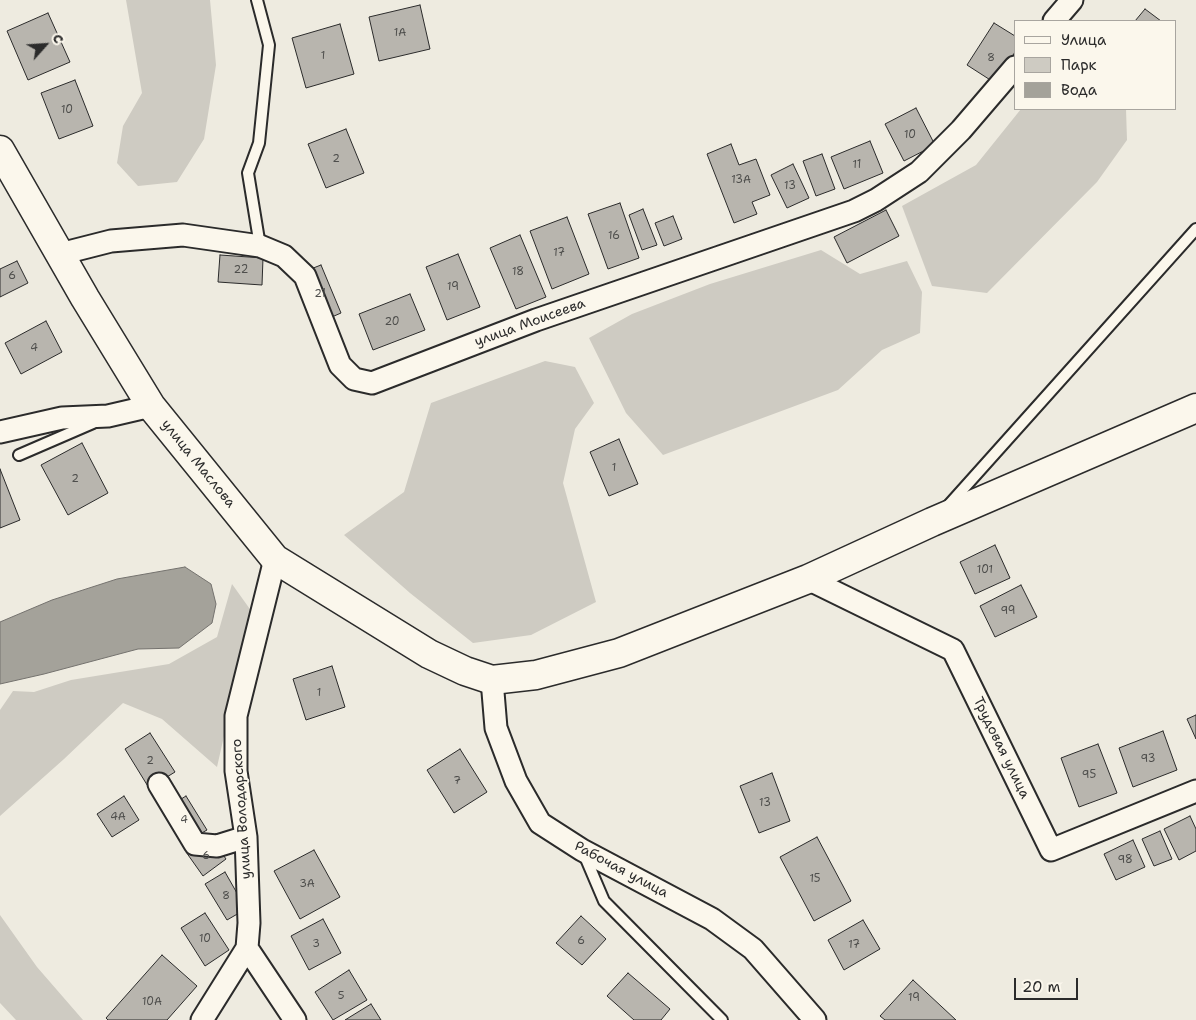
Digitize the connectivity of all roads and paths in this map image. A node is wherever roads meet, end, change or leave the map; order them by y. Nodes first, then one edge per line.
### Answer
1 (257, 0) edge
2 (1072, 0) edge
3 (1055, 20) edge
4 (1014, 68) edge
5 (0, 150) edge
6 (1196, 230) edge
7 (260, 246) junction
8 (60, 254) junction
9 (151, 406) junction
10 (1196, 408) edge
11 (108, 416) junction
12 (0, 432) edge
13 (19, 455) dead end
14 (932, 522) junction
15 (275, 559) junction
16 (808, 580) junction
17 (492, 680) junction
18 (160, 784) dead end
19 (1196, 791) edge
20 (246, 837) junction
21 (582, 850) junction
22 (247, 948) junction
23 (202, 1020) edge
24 (295, 1020) edge
25 (722, 1020) edge
26 (815, 1020) edge

1 - 7 lane
2 - 3 street
4 - 7 street, улица Моисеева
5 - 8 main road, улица Маслова
6 - 14 lane
7 - 8 street, улица Моисеева
8 - 9 main road, улица Маслова
9 - 11 street
9 - 15 main road, улица Маслова
10 - 14 main road
11 - 12 street
11 - 13 lane
14 - 16 main road
15 - 17 main road, улица Маслова
15 - 20 street, улица Володарского
16 - 17 main road
16 - 19 street, Трудовая улица
17 - 21 street, Рабочая улица
18 - 20 street
20 - 22 street, улица Володарского
21 - 25 lane
21 - 26 street, Рабочая улица
22 - 23 street, улица Володарского
22 - 24 street

